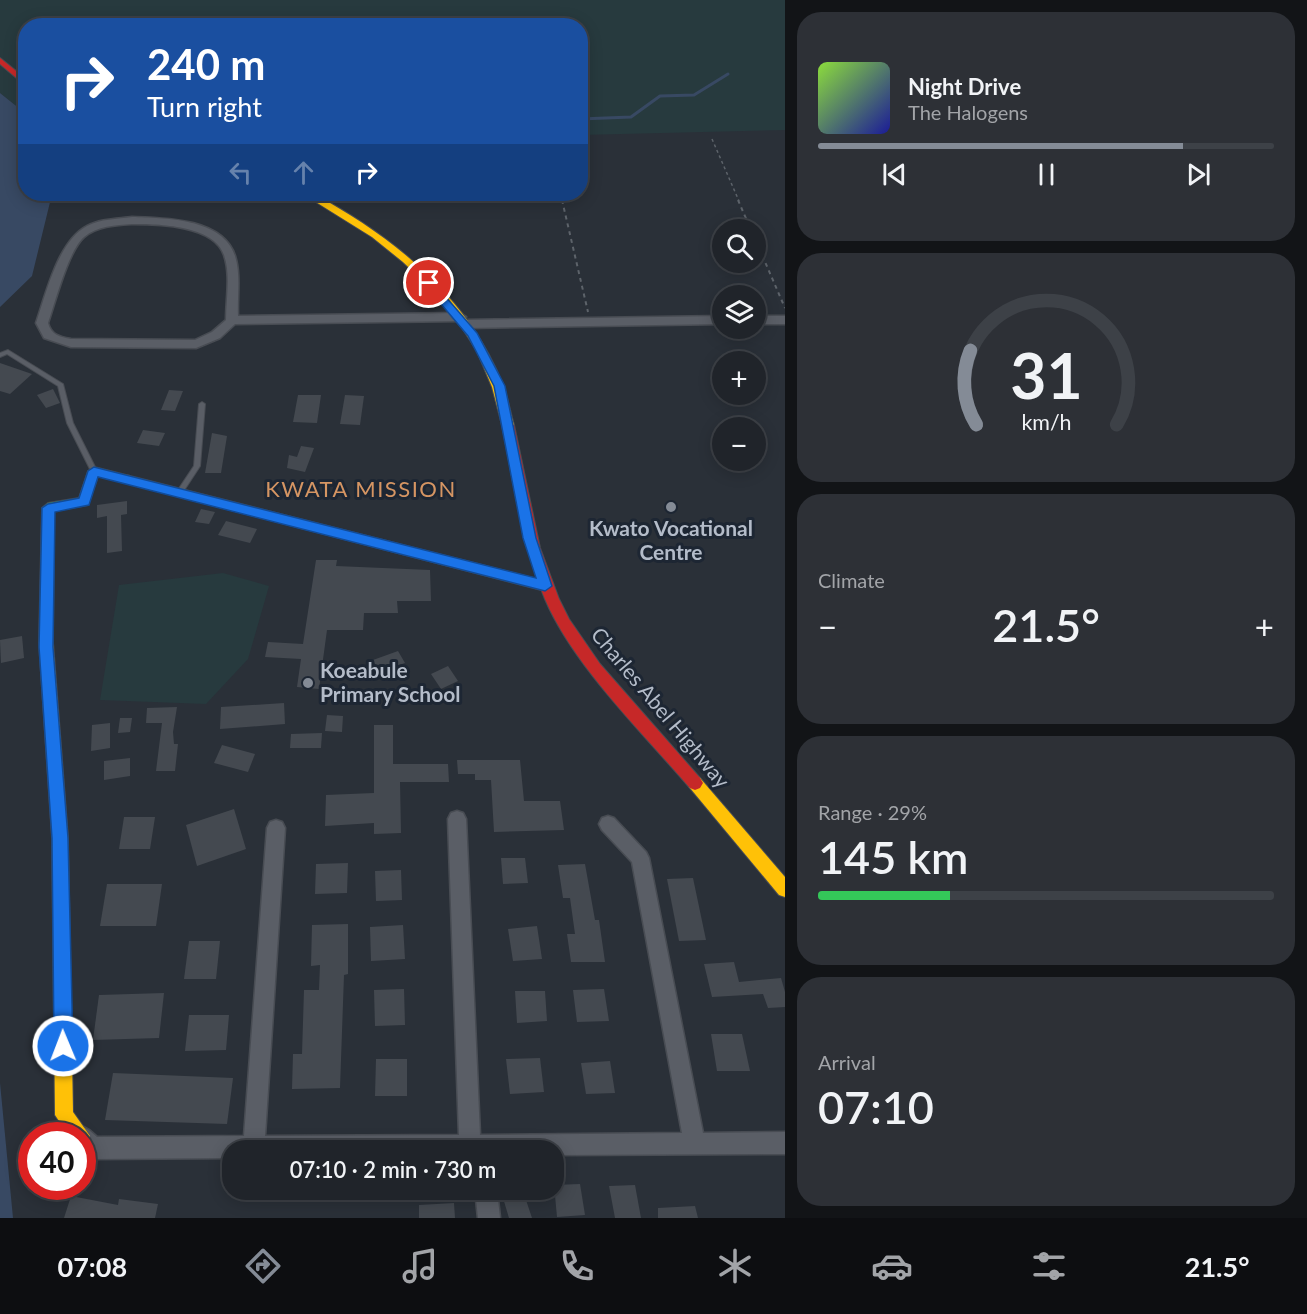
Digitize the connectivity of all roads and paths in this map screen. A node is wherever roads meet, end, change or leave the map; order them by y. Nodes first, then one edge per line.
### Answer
1 (0, 60) edge
2 (18, 77) edge
3 (712, 139) dead end
4 (326, 201) edge
5 (563, 201) edge
6 (746, 219) edge
7 (766, 264) edge
8 (785, 308) edge
9 (232, 320) junction
10 (712, 320) edge
11 (766, 320) edge
12 (785, 320) edge
13 (463, 321) junction
14 (591, 321) junction
15 (0, 354) edge
16 (202, 404) dead end
17 (94, 471) junction
18 (180, 493) junction
19 (545, 586) junction
20 (457, 819) dead end
21 (608, 824) dead end
22 (276, 828) dead end
23 (785, 888) edge
24 (70, 1122) edge
25 (254, 1140) edge
26 (478, 1140) edge
27 (785, 1143) edge
28 (695, 1144) junction
29 (564, 1146) edge
30 (222, 1147) edge
31 (96, 1148) edge
32 (487, 1200) edge
33 (489, 1218) edge

1 - 2 main road
3 - 6 path
4 - 13 main road, Charles Abel Highway
5 - 14 path
7 - 8 path
9 - 9 street
9 - 13 street
10 - 14 street
11 - 12 street
13 - 14 street
13 - 19 main road, Charles Abel Highway
15 - 17 lane
16 - 18 lane
17 - 18 main road
17 - 24 main road
18 - 19 main road
19 - 23 main road, Charles Abel Highway
20 - 26 street
21 - 28 street
22 - 25 street
27 - 28 street
28 - 29 street
30 - 31 street
32 - 33 street

